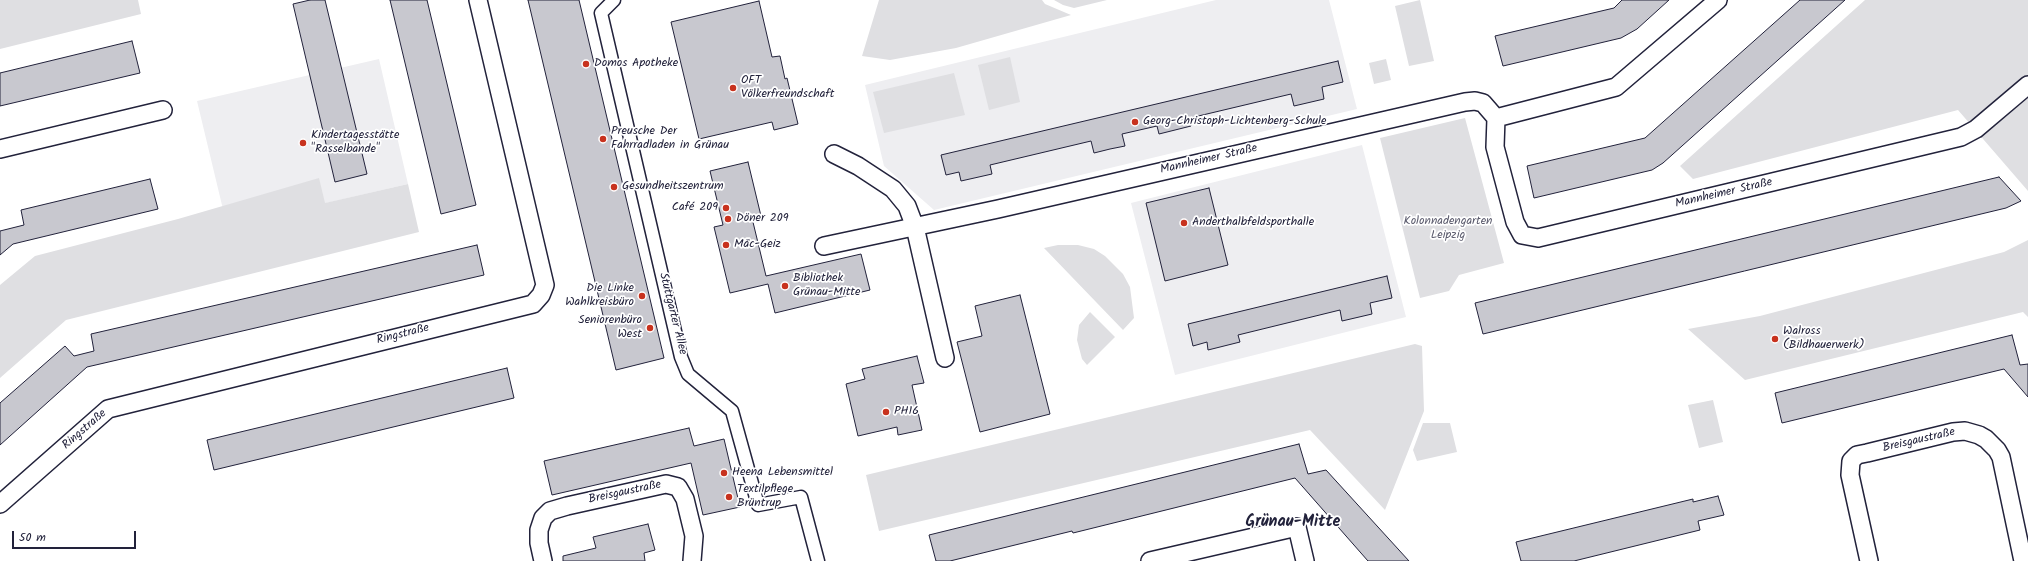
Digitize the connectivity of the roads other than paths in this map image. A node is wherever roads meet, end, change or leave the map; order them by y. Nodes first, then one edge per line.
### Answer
1 (478, 0) edge
2 (614, 0) edge
3 (1718, 0) edge
4 (2028, 85) edge
5 (164, 110) dead end
6 (1496, 118) junction
7 (0, 149) edge
8 (834, 154) dead end
9 (915, 227) junction
10 (824, 246) dead end
11 (945, 358) dead end
12 (0, 504) edge
13 (543, 561) edge
14 (692, 561) edge
15 (818, 561) edge
16 (1152, 561) edge
17 (1305, 561) edge
18 (1869, 561) edge
19 (2023, 561) edge

1 - 12 street, Ringstraße
2 - 15 street, Stuttgarter Allee
3 - 6 street
4 - 6 street, Mannheimer Straße
5 - 7 street
6 - 9 street, Mannheimer Straße
8 - 9 street
9 - 10 street, Mannheimer Straße
9 - 11 street
13 - 14 street, Breisgaustraße
16 - 17 street
18 - 19 street, Breisgaustraße

